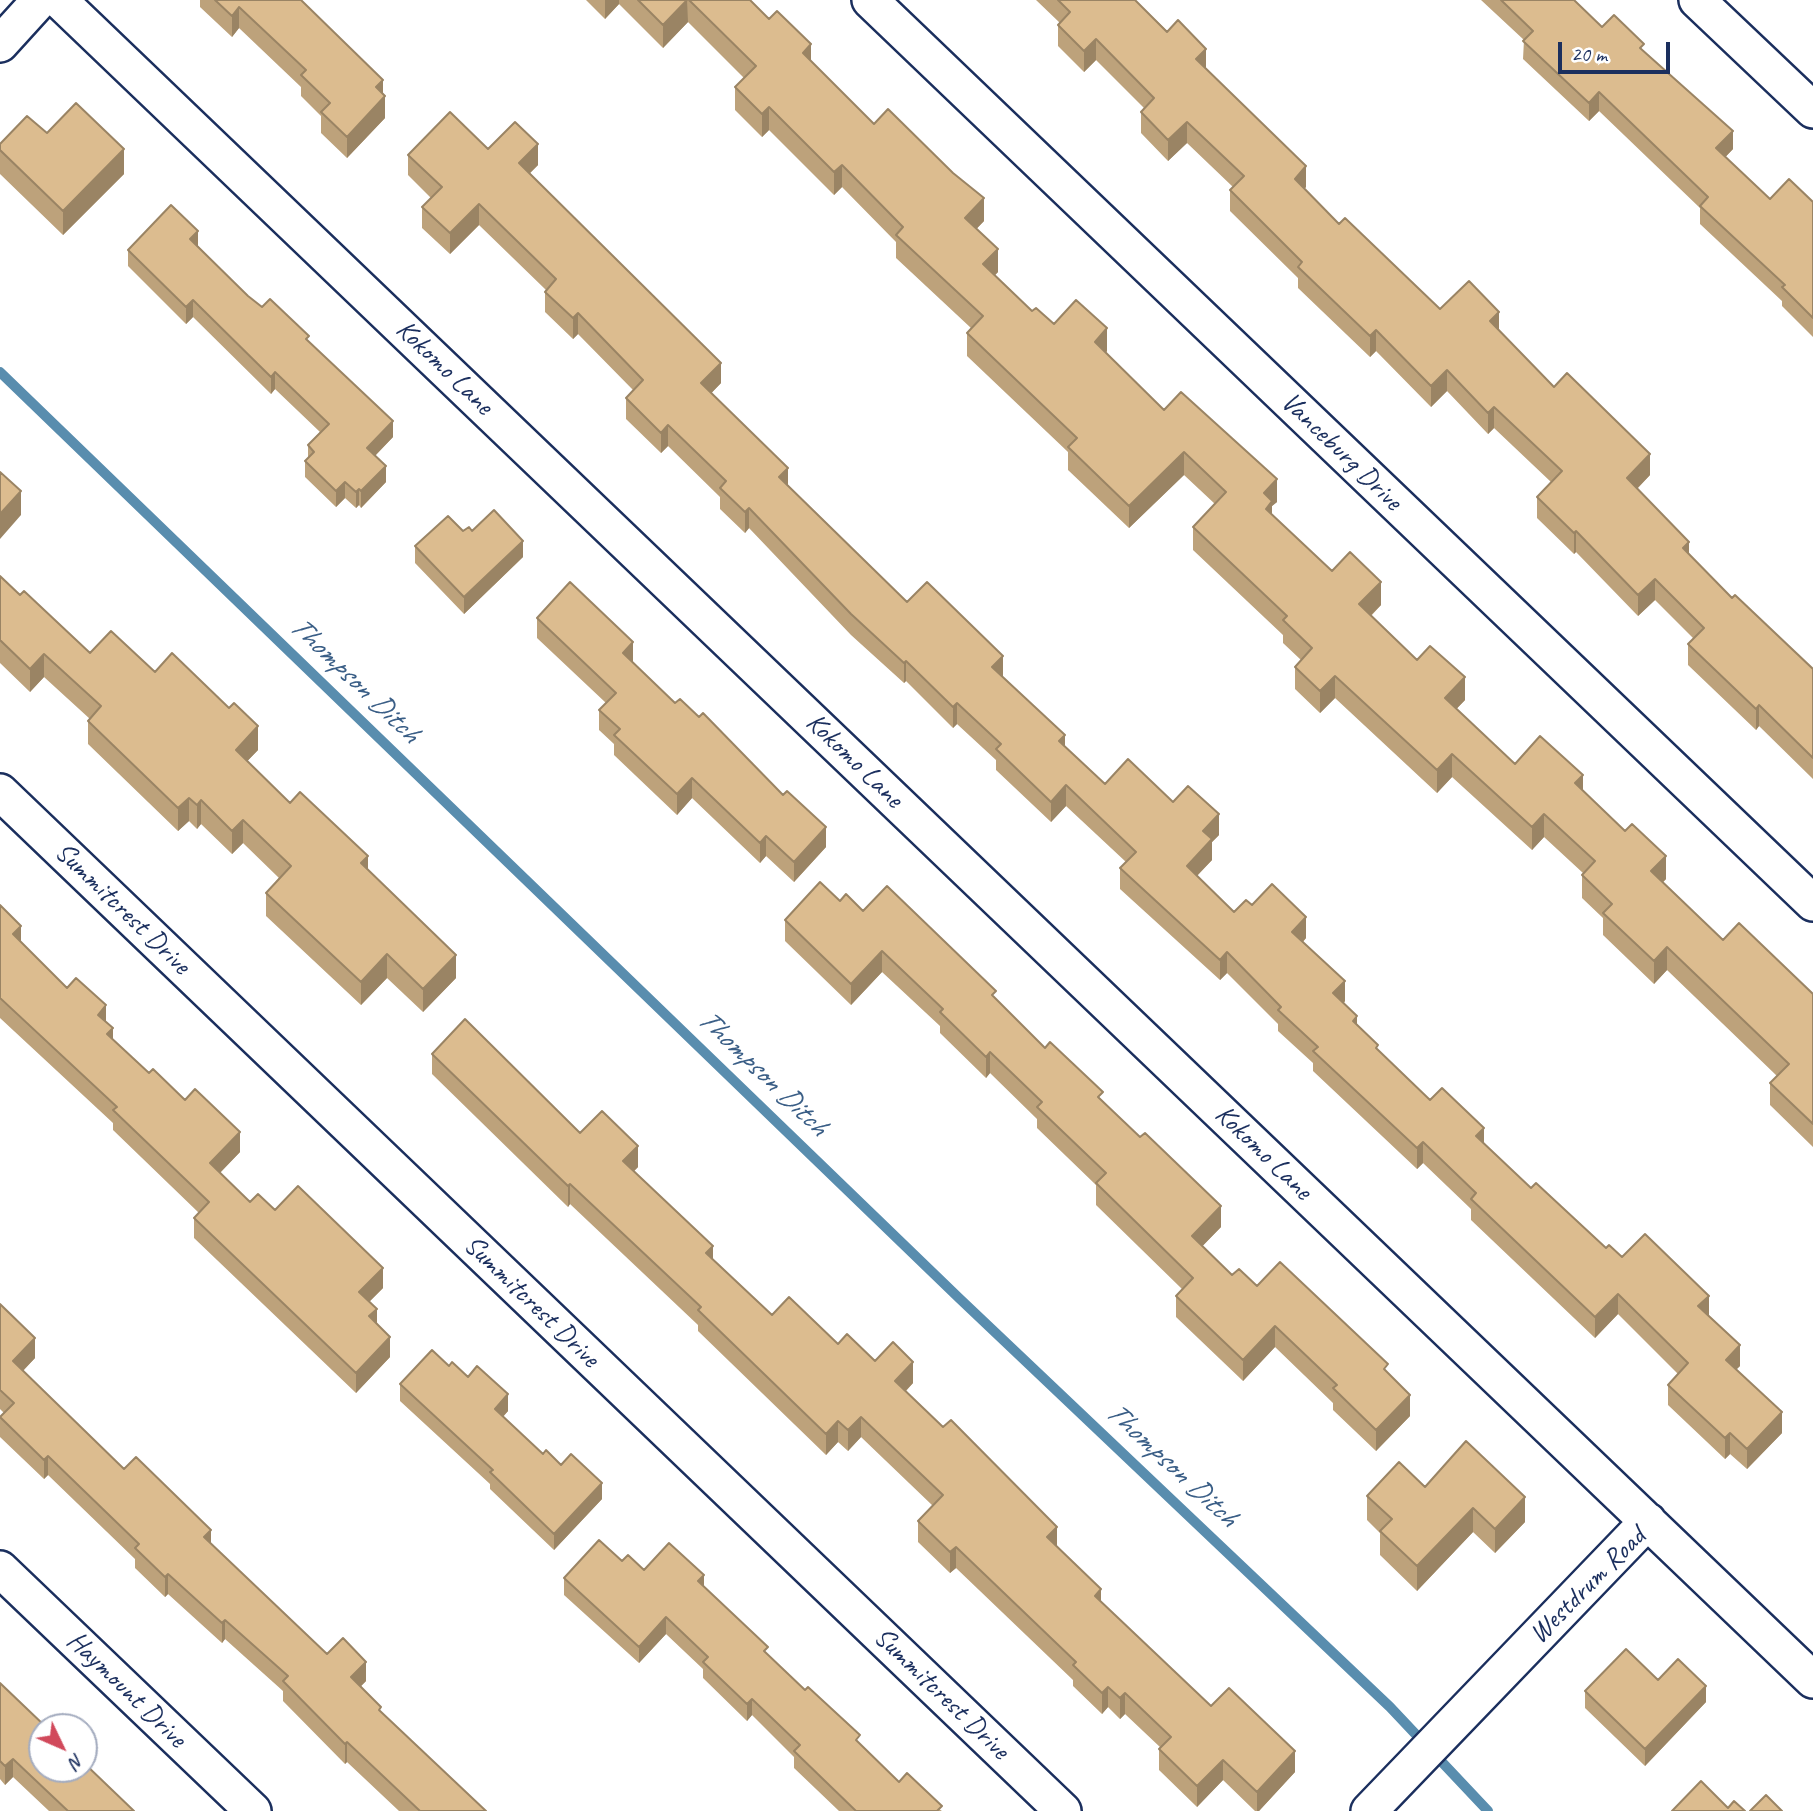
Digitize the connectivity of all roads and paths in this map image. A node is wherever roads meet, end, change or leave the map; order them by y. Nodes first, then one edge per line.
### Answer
1 (40, 0) edge
2 (59, 0) edge
3 (870, 0) edge
4 (1698, 0) edge
5 (0, 44) edge
6 (1813, 110) edge
7 (0, 792) edge
8 (1813, 903) edge
9 (1648, 1521) junction
10 (0, 1569) edge
11 (1813, 1680) edge
12 (253, 1811) edge
13 (1063, 1811) edge
14 (1369, 1811) edge

1 - 5 street
2 - 9 street, Kokomo Lane
3 - 8 street, Vanceburg Drive
4 - 6 street
7 - 13 street, Summitcrest Drive
9 - 11 street, Westdrum Road
9 - 14 street, Westdrum Road
10 - 12 street, Haymount Drive

